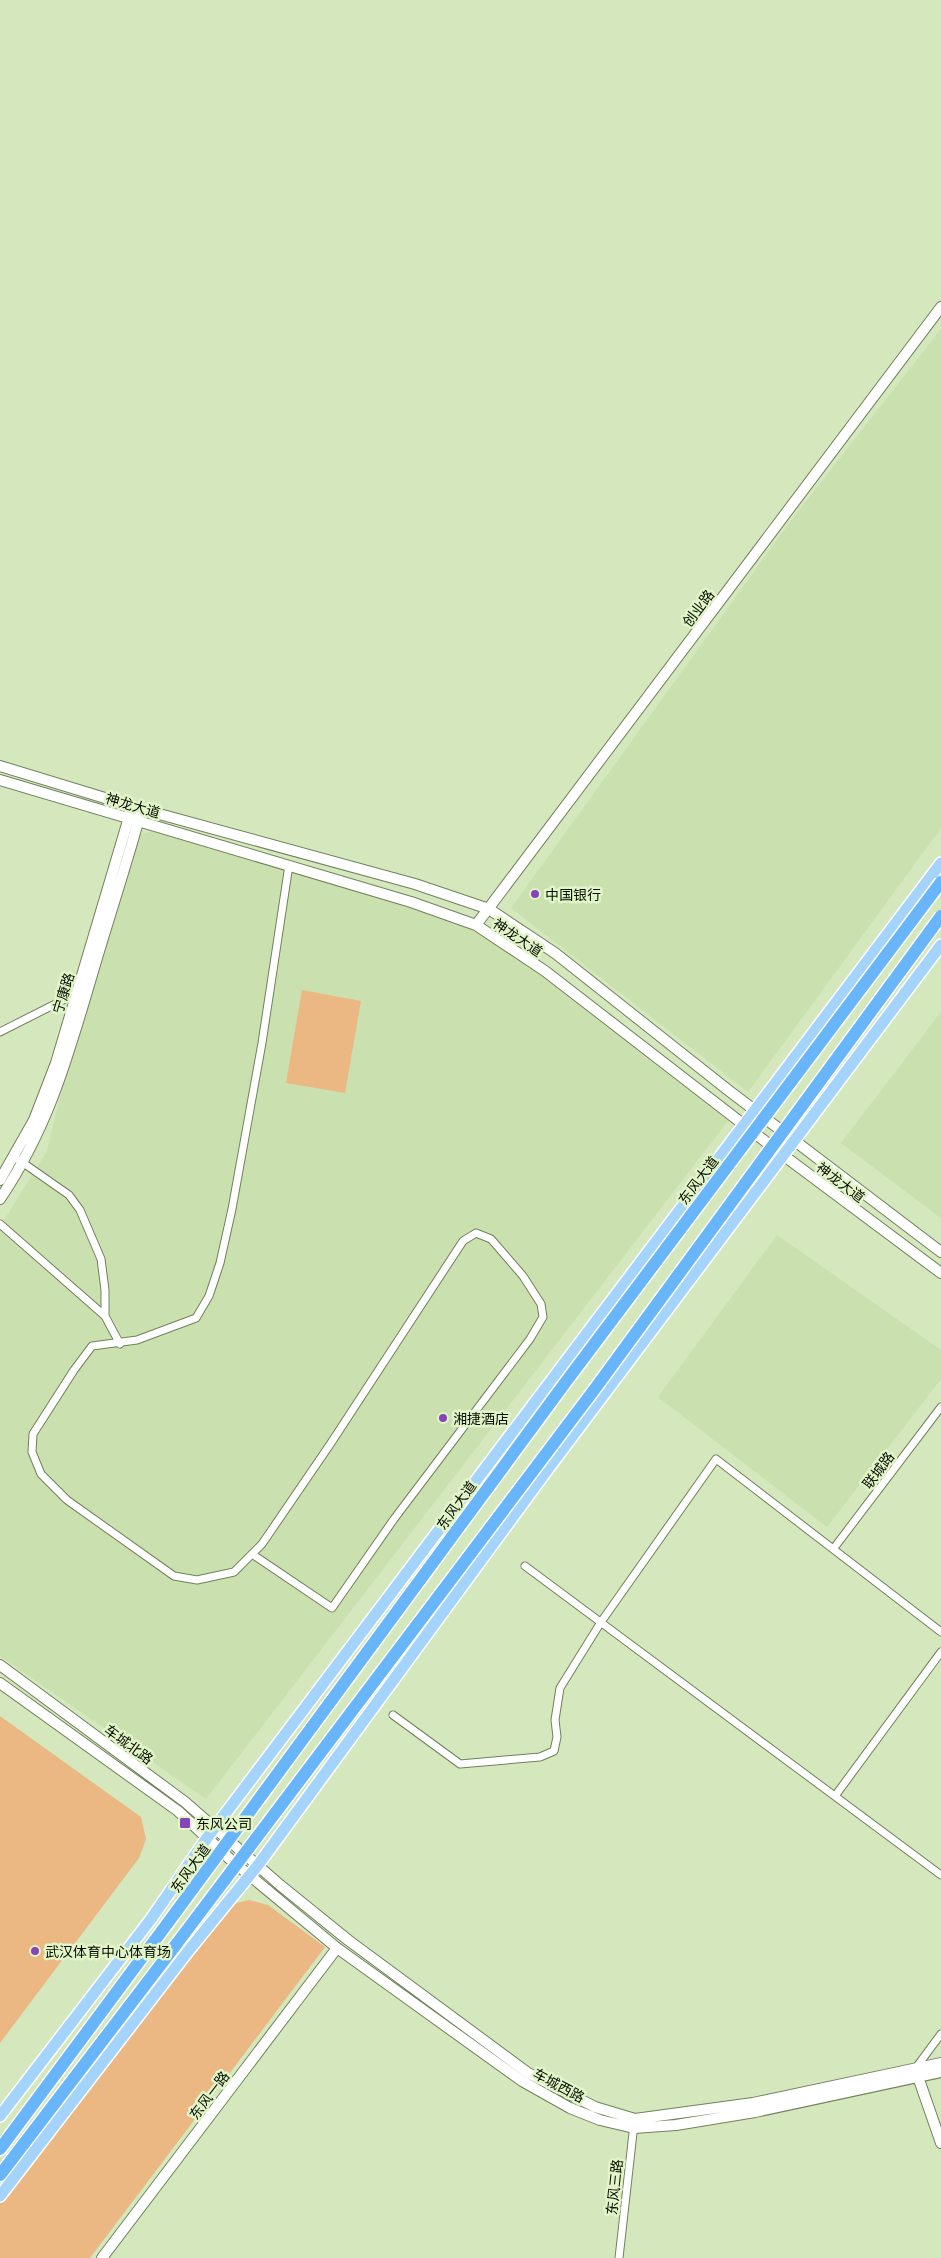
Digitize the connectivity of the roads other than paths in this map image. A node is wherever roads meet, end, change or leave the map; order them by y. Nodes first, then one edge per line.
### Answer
1 (941, 307) edge
2 (0, 766) edge
3 (0, 780) edge
4 (137, 807) junction
5 (133, 820) junction
6 (941, 863) edge
7 (289, 865) junction
8 (941, 882) edge
9 (489, 909) junction
10 (941, 916) edge
11 (476, 925) junction
12 (941, 945) edge
13 (88, 988) junction
14 (78, 992) junction
15 (0, 1032) edge
16 (756, 1111) junction
17 (745, 1125) junction
18 (794, 1140) junction
19 (783, 1155) junction
20 (19, 1160) junction
21 (0, 1180) edge
22 (0, 1199) edge
23 (0, 1224) edge
24 (941, 1252) edge
25 (941, 1273) edge
26 (106, 1316) junction
27 (120, 1344) junction
28 (941, 1407) edge
29 (834, 1548) junction
30 (252, 1554) junction
31 (525, 1566) dead end
32 (601, 1622) junction
33 (941, 1632) edge
34 (941, 1652) edge
35 (0, 1665) edge
36 (0, 1684) edge
37 (393, 1715) dead end
38 (835, 1796) junction
39 (215, 1828) junction
40 (207, 1838) junction
41 (240, 1849) joint
42 (231, 1860) joint
43 (258, 1865) junction
44 (249, 1875) junction
45 (941, 1875) edge
46 (337, 1948) junction
47 (941, 2034) edge
48 (941, 2063) edge
49 (941, 2072) edge
50 (917, 2073) junction
51 (0, 2116) edge
52 (634, 2124) junction
53 (941, 2143) edge
54 (0, 2149) edge
55 (0, 2175) edge
56 (0, 2196) edge
57 (102, 2258) edge
58 (619, 2258) edge

1 - 9 main road, 创业路
2 - 4 main road, 神龙大道
3 - 5 main road, 神龙大道
4 - 5 main road, 宁康路
4 - 9 main road, 神龙大道
5 - 7 main road, 神龙大道
5 - 13 main road
5 - 14 main road, 宁康路
6 - 16 main road
7 - 11 main road, 神龙大道
7 - 27 street
8 - 54 highway, 东风大道, bridge
9 - 11 main road, 创业路
9 - 16 main road, 神龙大道
10 - 55 highway, bridge
11 - 17 main road, 神龙大道
12 - 18 main road
13 - 14 street
13 - 20 main road
14 - 15 street
14 - 20 main road, 宁康路
16 - 17 main road
16 - 18 main road, 神龙大道
17 - 19 main road, 神龙大道
17 - 39 main road
18 - 19 main road
18 - 24 main road, 神龙大道
19 - 25 main road, 神龙大道
19 - 43 main road
20 - 21 main road, 宁康路
20 - 22 main road
20 - 26 street
23 - 26 street
26 - 27 street
27 - 30 street
28 - 29 street, 联城路
29 - 32 street
29 - 33 street
30 - 30 street
31 - 32 street
32 - 37 street
32 - 38 street
34 - 38 street
35 - 39 main road, 车城北路
36 - 40 main road, 车城北路
38 - 45 street
39 - 40 main road
39 - 41 main road, 车城北路
40 - 42 main road, 车城北路
40 - 51 main road
41 - 43 main road, 车城西路
42 - 44 main road, 车城西路
43 - 44 main road
43 - 52 main road, 车城西路
44 - 46 main road, 车城西路
44 - 56 main road
46 - 52 main road, 车城西路
46 - 57 main road, 东风一路
47 - 50 street
48 - 50 main road, 车城西路
49 - 50 main road, 车城西路
50 - 52 main road, 车城西路
50 - 53 main road
52 - 58 street, 东风三路

